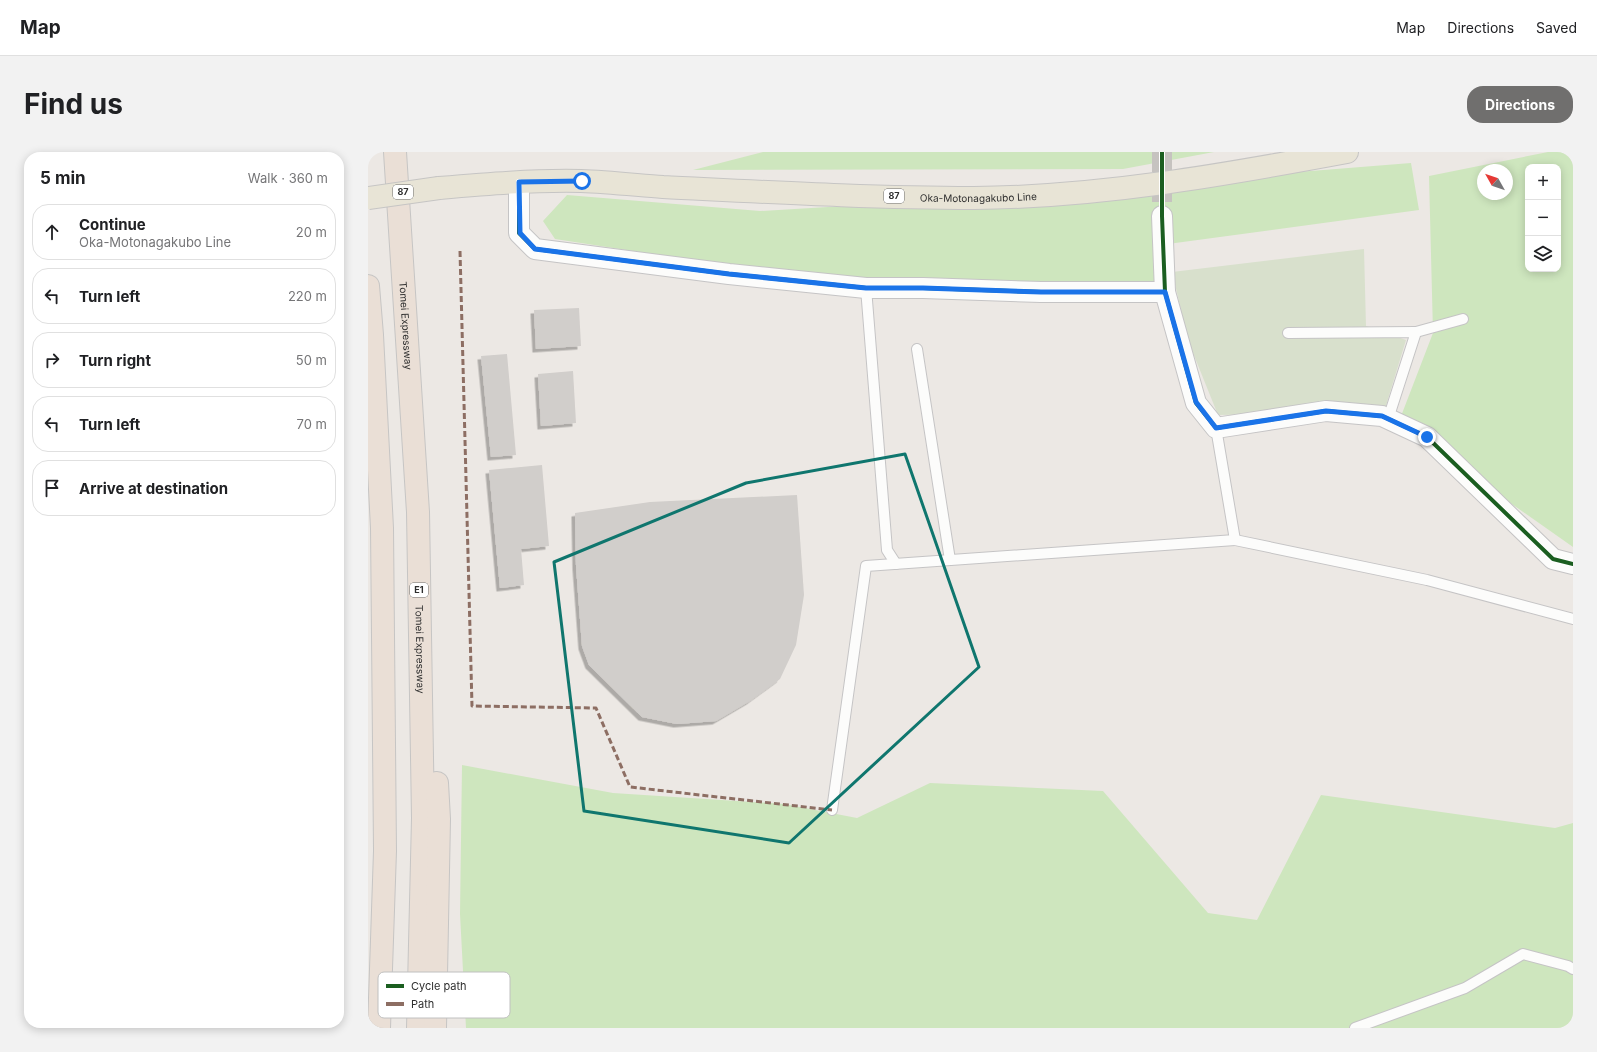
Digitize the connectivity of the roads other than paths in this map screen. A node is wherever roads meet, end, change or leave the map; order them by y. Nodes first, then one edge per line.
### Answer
1 (395, 152) edge
2 (1347, 152) edge
3 (519, 182) junction
4 (368, 198) edge
5 (1162, 216) tunnel mouth
6 (368, 286) edge
7 (866, 288) junction
8 (1165, 292) junction
9 (1463, 319) dead end
10 (1416, 332) junction
11 (1288, 333) dead end
12 (917, 350) dead end
13 (1388, 419) junction
14 (1216, 428) junction
15 (418, 512) junction
16 (1235, 540) junction
17 (950, 560) junction
18 (896, 564) junction
19 (1573, 564) edge
20 (1573, 619) edge
21 (832, 810) dead end
22 (1573, 969) edge
23 (381, 972) edge
24 (419, 972) edge
25 (436, 972) edge
26 (379, 1018) edge
27 (418, 1018) edge
28 (435, 1018) edge
29 (379, 1028) edge
30 (418, 1028) edge
31 (435, 1028) edge
32 (1354, 1028) edge

1 - 15 highway, Tomei Expressway / E1
2 - 3 main road, Oka-Motonagakubo Line / 87
3 - 4 main road, Oka-Motonagakubo Line / 87, bridge
3 - 7 street
5 - 8 street
6 - 23 highway
7 - 8 street
7 - 18 lane
8 - 14 street
9 - 10 lane
10 - 11 lane
10 - 13 lane
12 - 17 lane
13 - 14 street
13 - 19 street
14 - 16 lane
15 - 24 highway, Tomei Expressway / E1
15 - 25 highway
16 - 17 lane
16 - 20 lane
17 - 18 lane
18 - 21 lane
22 - 32 lane
26 - 29 highway
27 - 30 highway, Tomei Expressway / E1
28 - 31 highway

